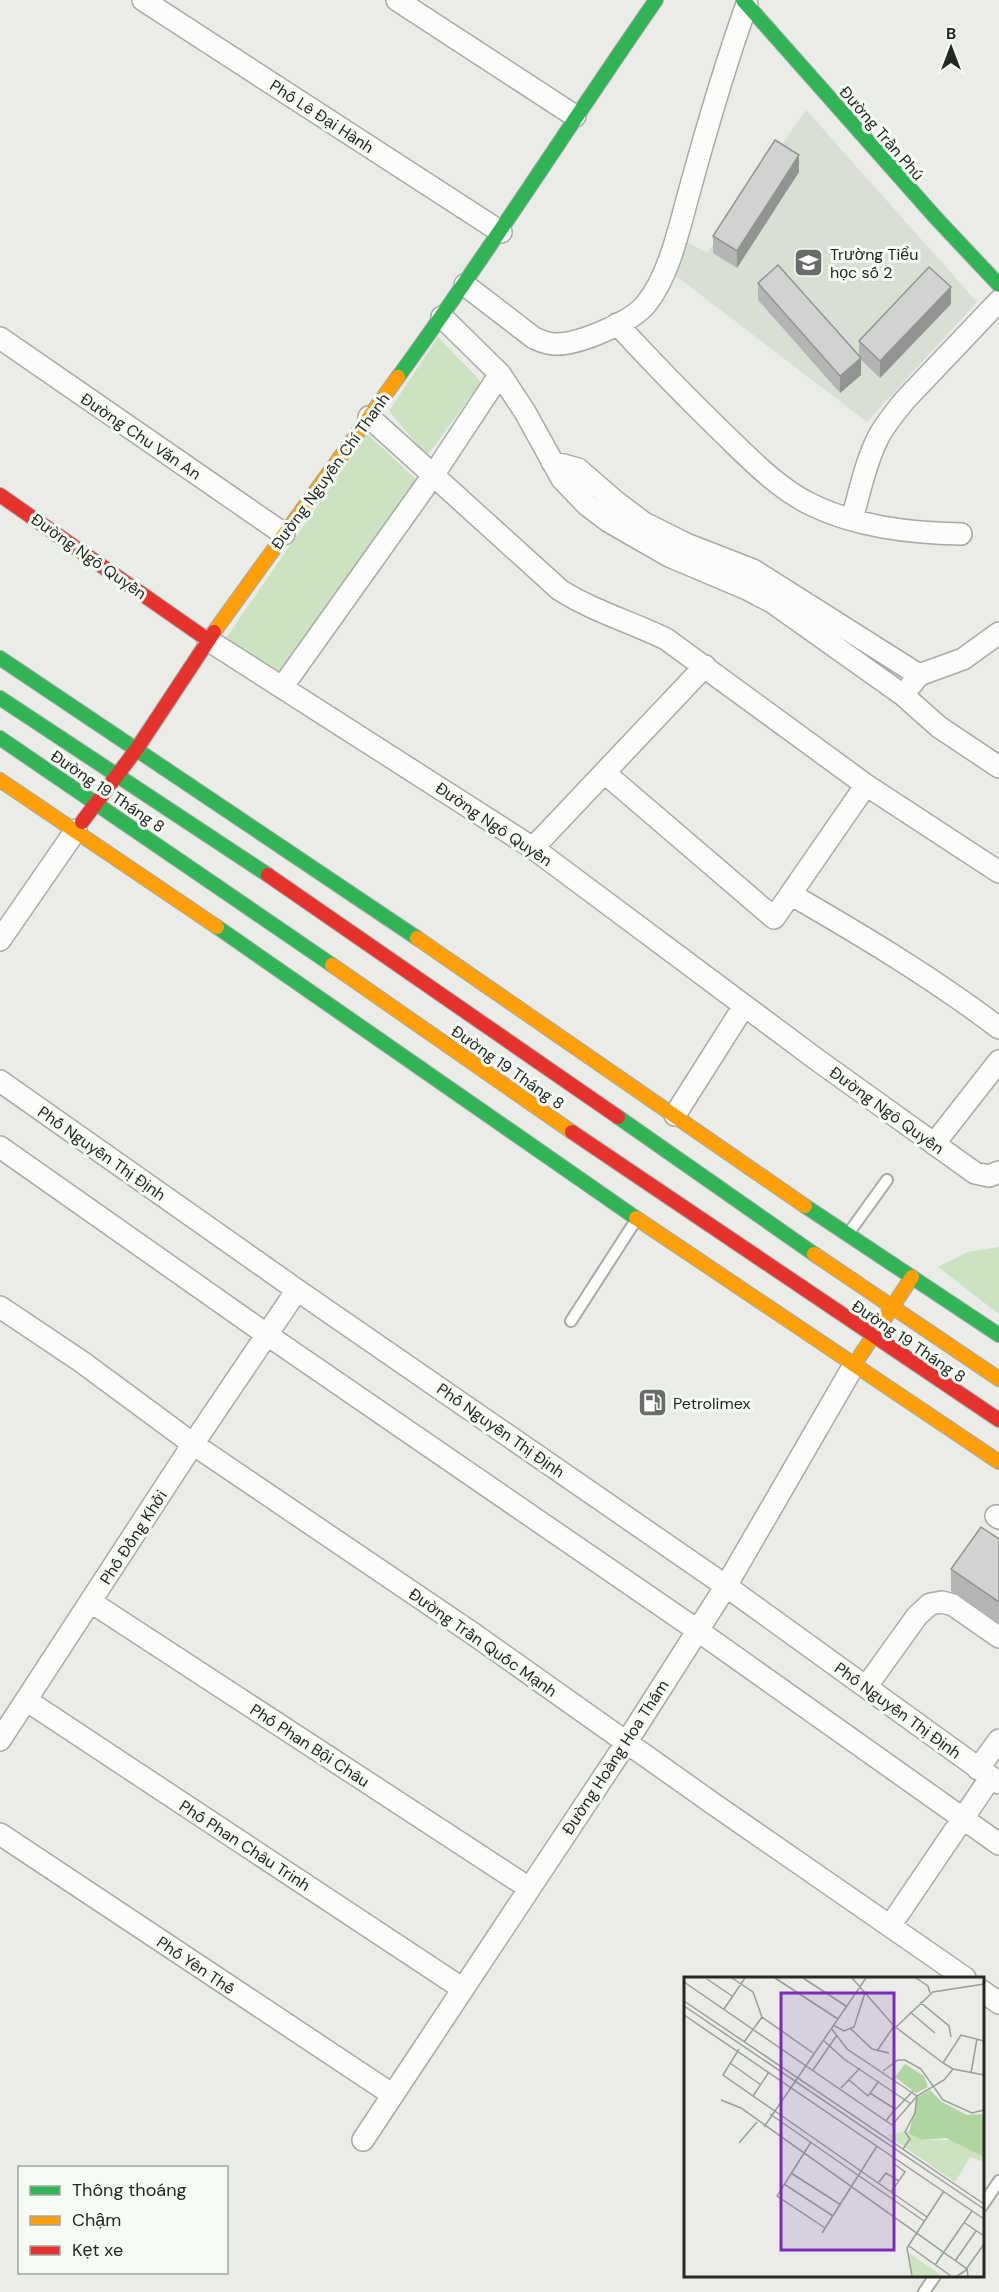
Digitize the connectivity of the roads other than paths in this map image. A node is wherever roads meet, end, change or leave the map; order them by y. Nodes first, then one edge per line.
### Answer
1 (143, 0) edge
2 (397, 0) edge
3 (656, 0) edge
4 (745, 2) edge
5 (574, 116) junction
6 (501, 232) junction
7 (465, 285) junction
8 (999, 285) edge
9 (999, 301) edge
10 (442, 317) junction
11 (617, 324) junction
12 (0, 338) edge
13 (500, 374) junction
14 (369, 417) junction
15 (552, 462) junction
16 (434, 474) junction
17 (0, 495) edge
18 (852, 519) junction
19 (284, 534) junction
20 (961, 534) dead end
21 (999, 633) edge
22 (208, 640) junction
23 (0, 658) edge
24 (705, 666) junction
25 (919, 675) junction
26 (283, 686) junction
27 (903, 695) junction
28 (0, 698) edge
29 (0, 738) edge
30 (136, 750) junction
31 (999, 767) edge
32 (606, 774) junction
33 (118, 775) junction
34 (0, 780) edge
35 (866, 785) junction
36 (96, 802) junction
37 (76, 830) junction
38 (533, 848) junction
39 (999, 872) edge
40 (792, 895) junction
41 (0, 940) edge
42 (744, 1006) junction
43 (999, 1028) edge
44 (999, 1061) edge
45 (0, 1081) edge
46 (675, 1115) junction
47 (934, 1143) junction
48 (0, 1147) edge
49 (999, 1172) edge
50 (887, 1180) dead end
51 (638, 1217) junction
52 (847, 1234) junction
53 (912, 1277) junction
54 (297, 1290) junction
55 (0, 1307) edge
56 (890, 1308) junction
57 (571, 1320) dead end
58 (267, 1334) junction
59 (999, 1335) edge
60 (873, 1336) junction
61 (854, 1365) junction
62 (999, 1379) edge
63 (999, 1420) edge
64 (193, 1444) junction
65 (999, 1462) edge
66 (726, 1586) junction
67 (91, 1602) junction
68 (697, 1630) junction
69 (999, 1637) edge
70 (866, 1687) junction
71 (26, 1700) junction
72 (0, 1740) edge
73 (999, 1740) edge
74 (626, 1743) junction
75 (989, 1776) edge
76 (963, 1820) junction
77 (0, 1834) edge
78 (999, 1844) edge
79 (529, 1888) junction
80 (890, 1926) junction
81 (964, 1977) edge
82 (463, 1989) junction
83 (984, 1992) edge
84 (999, 2003) edge
85 (393, 2095) junction
86 (363, 2140) dead end
87 (999, 2181) edge
88 (984, 2203) edge
89 (934, 2277) edge
90 (924, 2292) edge

1 - 6 street, Phố Lê Đại Hành
2 - 5 street
3 - 5 main road, Đường Nguyễn Chí Thanh
4 - 8 main road, Đường Trần Phú
4 - 11 street
5 - 6 main road, Đường Nguyễn Chí Thanh
6 - 7 main road, Đường Nguyễn Chí Thanh
7 - 10 main road, Đường Nguyễn Chí Thanh
7 - 11 street
9 - 18 street
10 - 13 street
10 - 14 main road, Đường Nguyễn Chí Thanh
11 - 18 street
12 - 19 street, Đường Chu Văn An
13 - 15 street
13 - 16 street
14 - 16 street
14 - 19 main road, Đường Nguyễn Chí Thanh
15 - 25 street
15 - 27 street
16 - 24 street
16 - 26 street
17 - 22 main road, Đường Ngô Quyền
18 - 20 street
19 - 22 main road, Đường Nguyễn Chí Thanh
21 - 25 street
22 - 26 street, Đường Ngô Quyền
22 - 30 main road, Đường Nguyễn Chí Thanh
23 - 30 main road
24 - 32 street
24 - 35 street
25 - 27 street
26 - 38 street, Đường Ngô Quyền
27 - 31 street
28 - 33 main road, Đường 19 Tháng 8
29 - 36 main road, Đường 19 Tháng 8
30 - 33 main road, Đường Nguyễn Chí Thanh
30 - 46 main road
32 - 38 street
32 - 40 street
33 - 36 main road, Đường Nguyễn Chí Thanh
33 - 56 main road, Đường 19 Tháng 8
34 - 37 main road
35 - 39 street
35 - 40 street
36 - 37 main road, Đường Nguyễn Chí Thanh
36 - 60 main road, Đường 19 Tháng 8
37 - 41 street, Đường Nguyễn Chí Thanh
37 - 51 main road
38 - 42 street, Đường Ngô Quyền
40 - 43 street
42 - 46 street
42 - 47 street, Đường Ngô Quyền
44 - 47 street
45 - 54 street, Phố Nguyễn Thị Định
46 - 52 main road
47 - 49 street, Đường Ngô Quyền
48 - 58 street
50 - 52 lane
51 - 57 lane
51 - 61 main road
52 - 53 main road
53 - 56 main road
53 - 59 main road
54 - 58 street, Phố Đồng Khởi
54 - 66 street, Phố Nguyễn Thị Định
55 - 64 street, Đường Trần Quốc Mạnh
56 - 60 main road
56 - 62 main road, Đường 19 Tháng 8
58 - 64 street, Phố Đồng Khởi
58 - 68 street
60 - 61 main road
60 - 63 main road, Đường 19 Tháng 8
61 - 65 main road
61 - 66 street, Đường Hoàng Hoa Thám
64 - 67 street, Phố Đồng Khởi
64 - 74 street, Đường Trần Quốc Mạnh
66 - 68 street, Đường Hoàng Hoa Thám
66 - 70 street, Phố Nguyễn Thị Định
67 - 71 street, Phố Đồng Khởi
67 - 79 street, Phố Phan Bội Châu
68 - 74 street, Đường Hoàng Hoa Thám
68 - 76 street
69 - 70 street
70 - 75 street, Phố Nguyễn Thị Định
71 - 72 street, Phố Đồng Khởi
71 - 82 street, Phố Phan Châu Trinh
73 - 75 street
74 - 79 street, Đường Hoàng Hoa Thám
74 - 80 street, Đường Trần Quốc Mạnh
75 - 76 street
76 - 78 street
76 - 80 street
77 - 85 street, Phố Yên Thế
79 - 82 street, Đường Hoàng Hoa Thám
80 - 81 street, Đường Trần Quốc Mạnh
82 - 85 street, Đường Hoàng Hoa Thám
83 - 84 street
85 - 86 street, Đường Hoàng Hoa Thám
87 - 88 lane
89 - 90 lane

